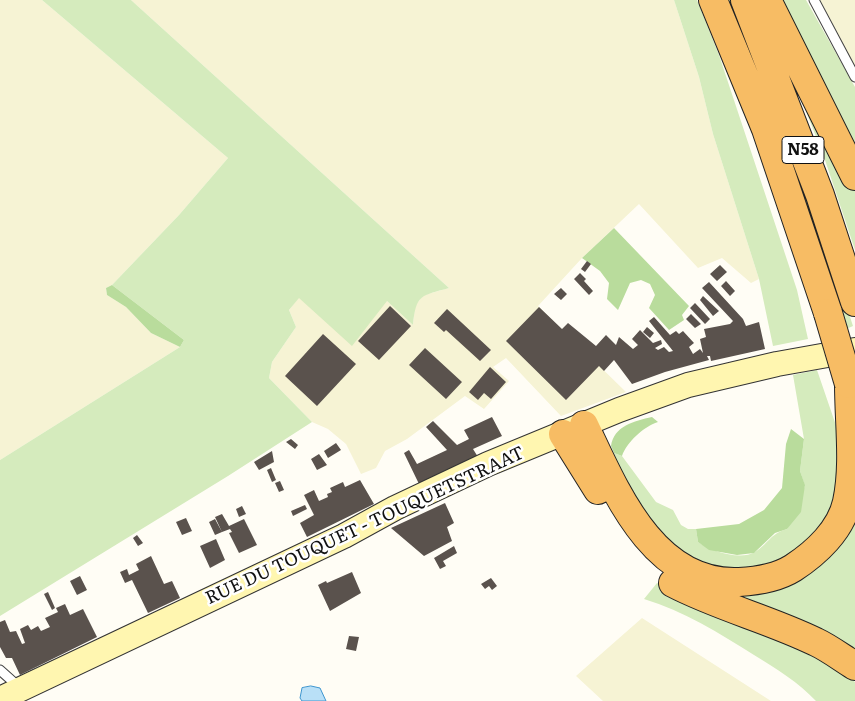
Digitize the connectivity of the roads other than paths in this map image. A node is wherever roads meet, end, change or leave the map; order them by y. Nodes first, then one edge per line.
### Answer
1 (713, 0) edge
2 (745, 0) edge
3 (767, 0) edge
4 (814, 0) edge
5 (855, 77) edge
6 (855, 176) edge
7 (855, 302) edge
8 (855, 350) edge
9 (852, 396) edge
10 (573, 430) junction
11 (855, 666) edge
12 (0, 670) edge
13 (21, 689) junction
14 (0, 699) edge

1 - 9 highway, N58, bridge
2 - 7 highway, N58
3 - 6 highway
4 - 5 lane
8 - 10 main road, RUE DU TOUQUET - TOUQUETSTRAAT
9 - 10 highway
10 - 11 highway
10 - 13 main road, RUE DU TOUQUET - TOUQUETSTRAAT
12 - 13 lane
13 - 14 main road, RUE DU TOUQUET - TOUQUETSTRAAT

